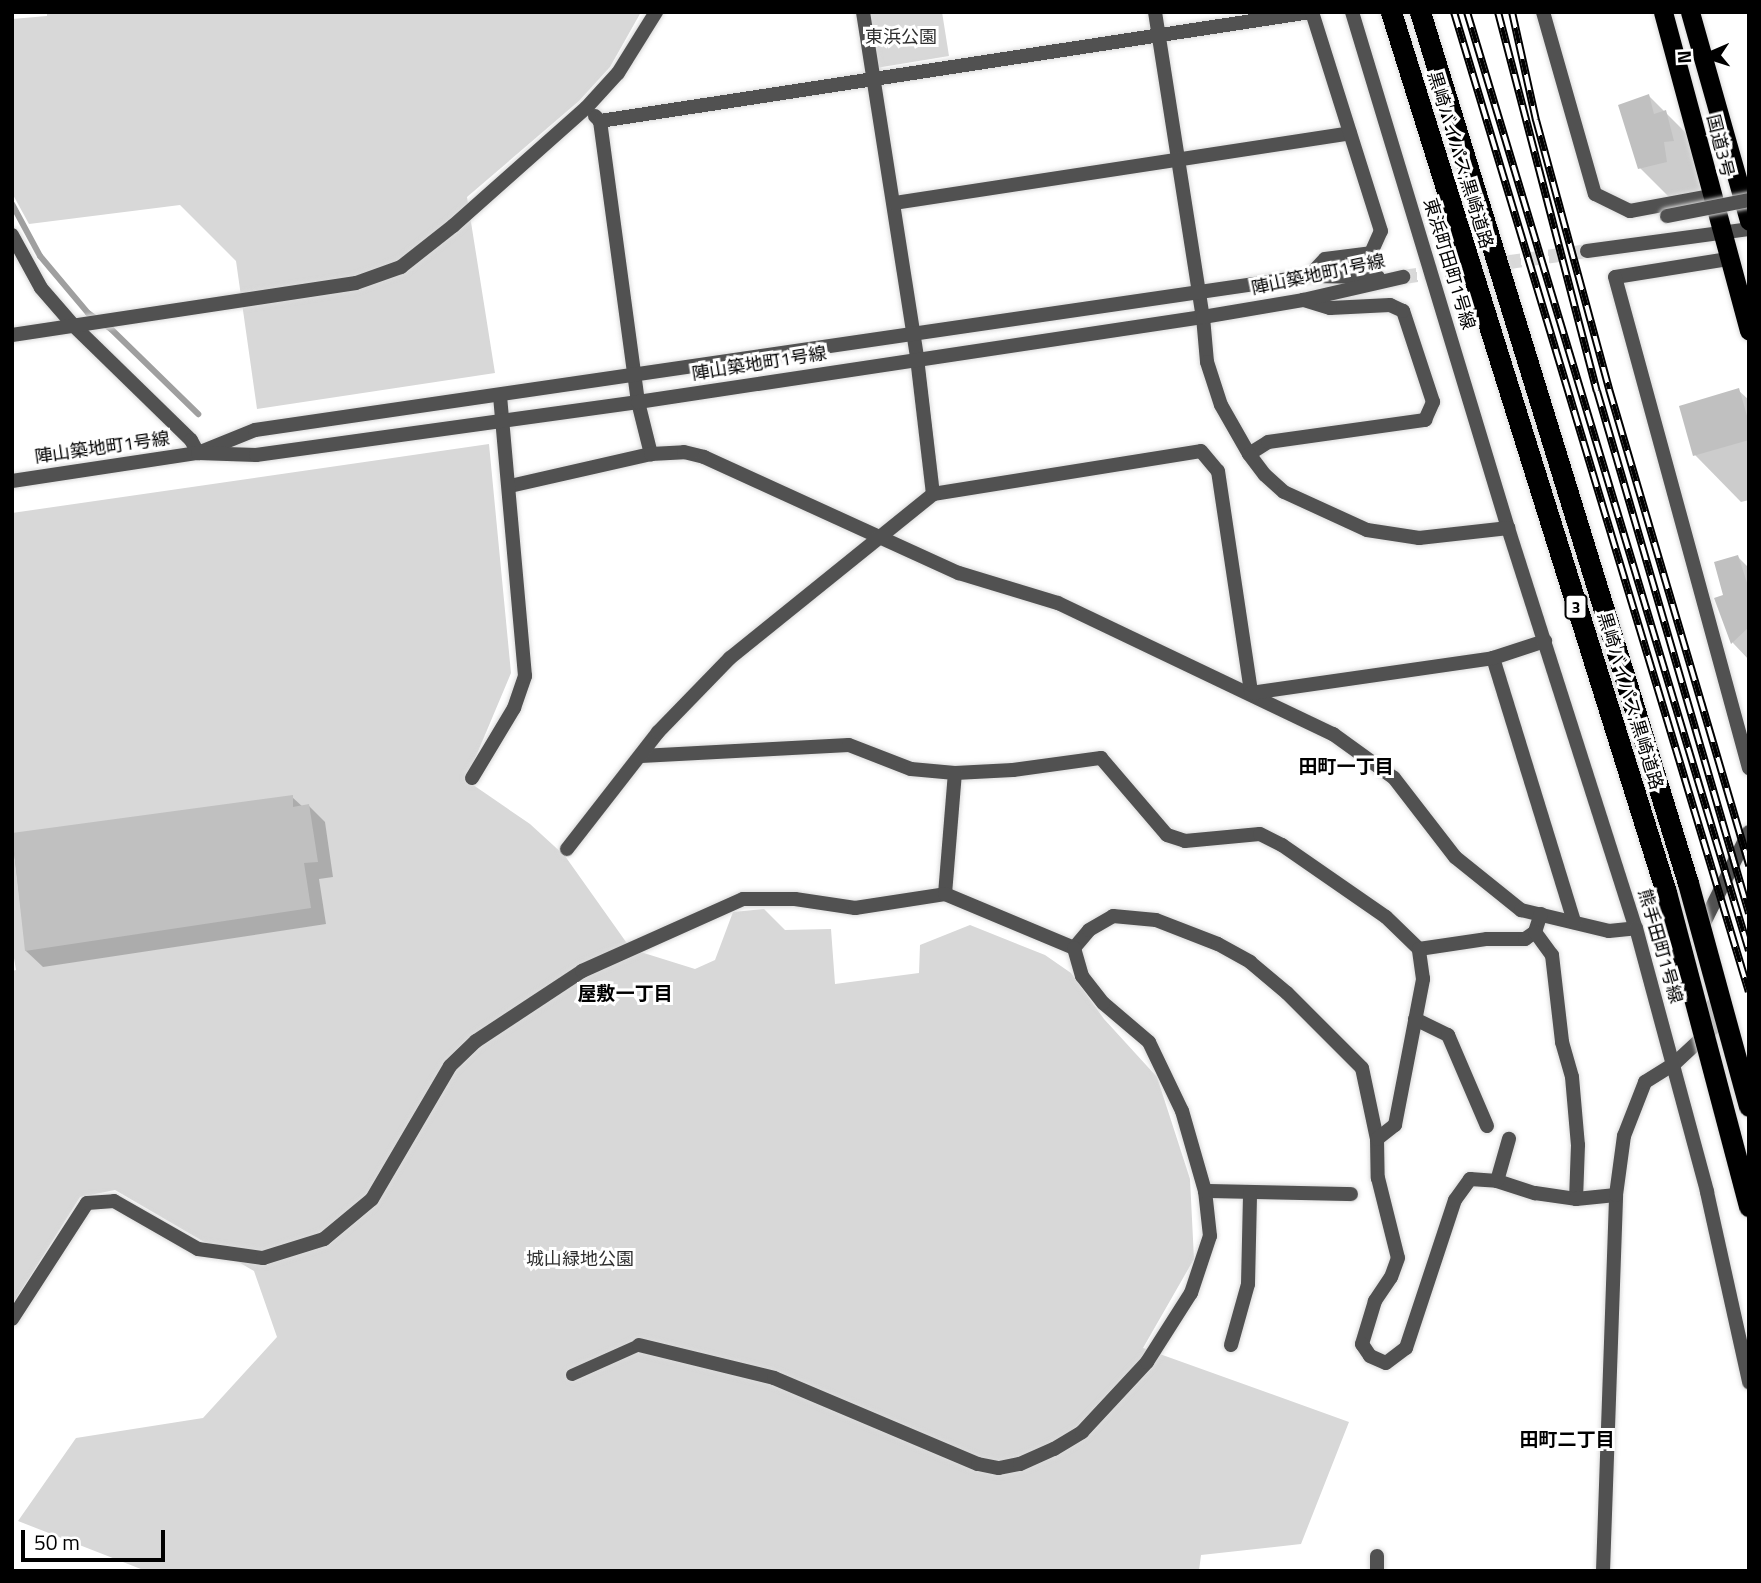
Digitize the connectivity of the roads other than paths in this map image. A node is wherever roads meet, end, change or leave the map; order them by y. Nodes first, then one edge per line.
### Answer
1 (656, 12) edge
2 (863, 12) edge
3 (1155, 12) edge
4 (1312, 12) edge
5 (1352, 12) edge
6 (1391, 12) edge
7 (1420, 12) edge
8 (1543, 12) edge
9 (1663, 12) edge
10 (1690, 12) edge
11 (1159, 36) junction
12 (874, 80) junction
13 (586, 108) junction
14 (600, 121) junction
15 (1350, 133) junction
16 (1177, 160) junction
17 (1710, 196) junction
18 (1749, 200) edge
19 (894, 203) junction
20 (1667, 216) dead end
21 (1749, 221) edge
22 (1749, 229) edge
23 (1721, 234) junction
24 (12, 235) edge
25 (1587, 251) tunnel mouth
26 (1728, 259) junction
27 (1309, 276) junction
28 (1199, 291) junction
29 (1303, 300) junction
30 (1203, 317) junction
31 (80, 325) junction
32 (1749, 331) edge
33 (913, 334) junction
34 (12, 335) edge
35 (917, 358) junction
36 (637, 377) junction
37 (500, 397) junction
38 (638, 402) junction
39 (503, 421) junction
40 (198, 453) junction
41 (651, 454) junction
42 (1249, 454) junction
43 (12, 481) edge
44 (510, 486) junction
45 (933, 494) junction
46 (1508, 528) junction
47 (877, 537) junction
48 (1545, 641) junction
49 (1493, 658) junction
50 (1251, 692) junction
51 (642, 756) junction
52 (1749, 768) edge
53 (955, 773) junction
54 (472, 778) dead end
55 (1749, 832) edge
56 (567, 849) dead end
57 (945, 894) junction
58 (1541, 914) junction
59 (1574, 922) junction
60 (1636, 928) junction
61 (1535, 932) junction
62 (1074, 948) junction
63 (1419, 948) junction
64 (1416, 1019) junction
65 (1674, 1064) junction
66 (1749, 1106) edge
67 (1486, 1126) dead end
68 (1377, 1139) junction
69 (1509, 1139) dead end
70 (1497, 1181) junction
71 (1206, 1191) junction
72 (1250, 1193) junction
73 (1351, 1194) dead end
74 (1616, 1195) junction
75 (1576, 1199) junction
76 (1749, 1206) edge
77 (12, 1319) edge
78 (639, 1345) joint
79 (1231, 1345) dead end
80 (572, 1375) dead end
81 (1749, 1382) edge
82 (1603, 1571) edge

1 - 13 street
2 - 12 street
3 - 11 street
4 - 11 street
4 - 15 street
5 - 46 street, 東浜町田町1号線
6 - 76 highway, 黒崎バイパス;黒崎道路 / 3, bridge
7 - 66 highway, 黒崎バイパス;黒崎道路 / 3, bridge
8 - 17 street
9 - 17 highway, 国道3号
10 - 21 highway, 国道3号
11 - 12 street
11 - 16 street
12 - 14 street
12 - 19 street
13 - 14 street
13 - 31 street
14 - 36 street
15 - 16 street
15 - 27 street
16 - 19 street
16 - 28 street
17 - 23 highway, 国道3号
18 - 20 street, bridge
19 - 33 street
22 - 23 street
23 - 25 street
23 - 26 highway, 国道3号
24 - 31 street
26 - 32 highway, 国道3号
26 - 52 street
27 - 28 street, 陣山築地町1号線
27 - 29 street, 陣山築地町1号線
28 - 30 street
28 - 33 street, 陣山築地町1号線
29 - 30 street, 陣山築地町1号線
29 - 42 street
30 - 35 street, 陣山築地町1号線
30 - 42 street
31 - 34 street
31 - 40 street
33 - 35 street
33 - 36 street, 陣山築地町1号線
35 - 38 street, 陣山築地町1号線
35 - 45 street
36 - 37 street, 陣山築地町1号線
36 - 38 street
37 - 39 street
37 - 40 street, 陣山築地町1号線
38 - 39 street, 陣山築地町1号線
38 - 41 street
39 - 40 street, 陣山築地町1号線
39 - 44 street
40 - 43 street, 陣山築地町1号線
41 - 44 street
41 - 47 street
42 - 46 street
44 - 54 street
45 - 47 street
45 - 50 street
46 - 48 street, 熊手田町1号線
47 - 50 street
47 - 51 street
48 - 49 street
48 - 60 street, 熊手田町1号線
49 - 50 street
49 - 59 street
50 - 58 street
51 - 53 street
51 - 56 street
53 - 57 street
53 - 63 street
55 - 65 street
57 - 62 street
57 - 77 street
58 - 59 street
58 - 61 street
59 - 60 street
60 - 65 street, 熊手田町1号線
61 - 63 street
61 - 75 street
62 - 68 street
62 - 71 street
63 - 64 street
64 - 67 street
64 - 68 street
65 - 74 street
65 - 81 street, 熊手田町1号線
68 - 70 street
69 - 70 street
70 - 75 street
71 - 72 street
71 - 78 street
72 - 73 street
72 - 79 street
74 - 75 street
74 - 82 street
78 - 80 lane

